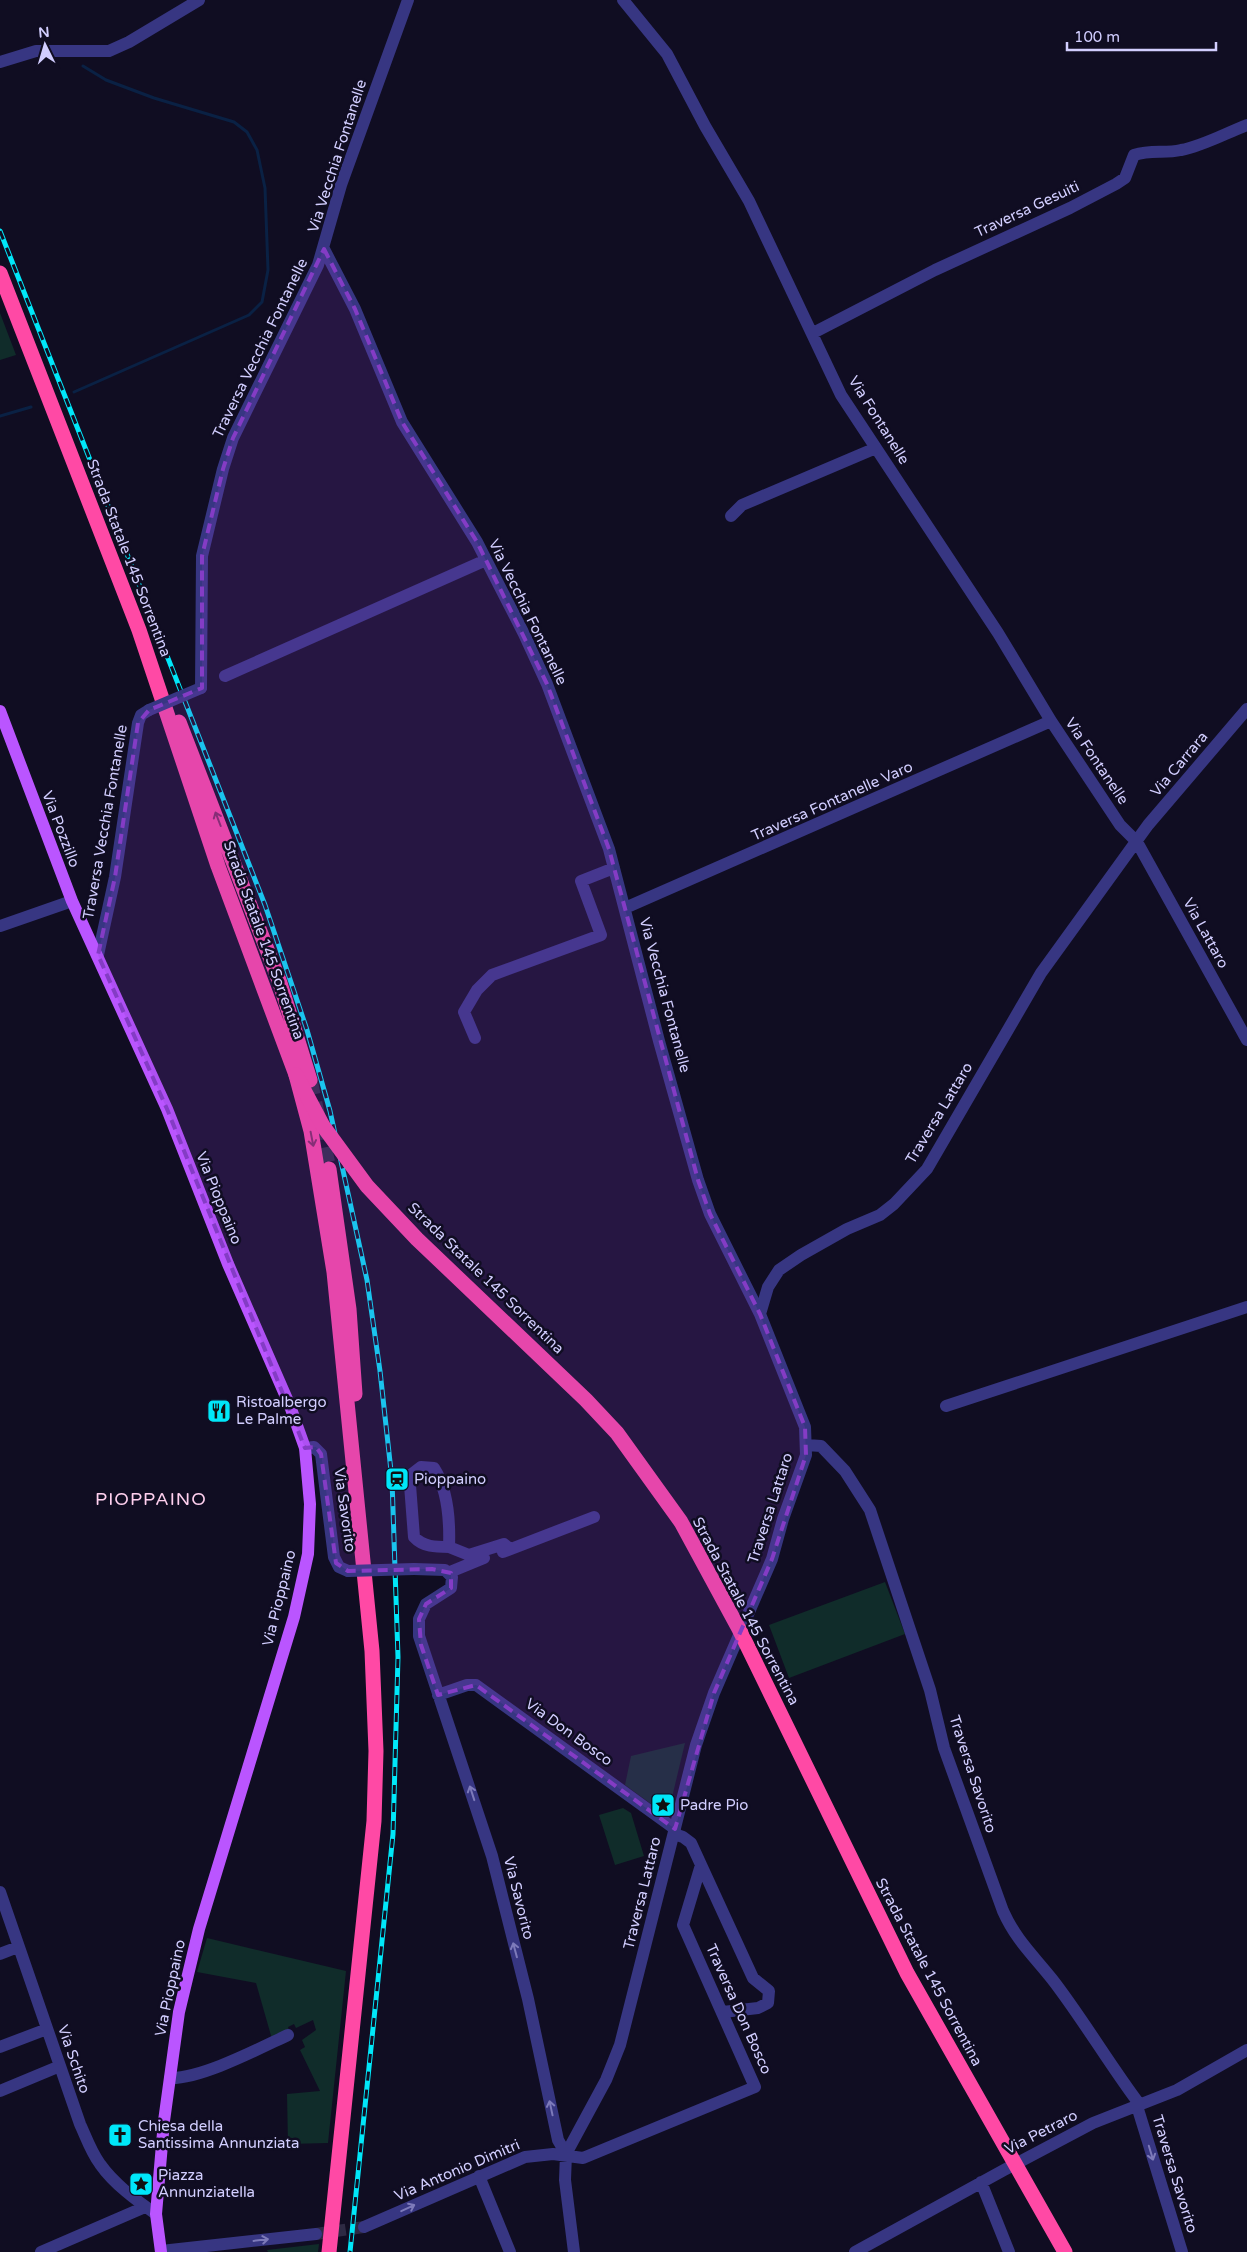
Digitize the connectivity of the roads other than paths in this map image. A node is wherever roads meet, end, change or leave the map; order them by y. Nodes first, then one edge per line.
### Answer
1 (199, 0) edge
2 (408, 0) edge
3 (623, 0) edge
4 (0, 62) edge
5 (1247, 125) edge
6 (324, 250) junction
7 (0, 274) edge
8 (813, 333) junction
9 (876, 448) junction
10 (731, 516) dead end
11 (486, 560) junction
12 (153, 669) junction
13 (225, 676) dead end
14 (1247, 709) edge
15 (0, 711) edge
16 (1051, 721) junction
17 (1137, 842) junction
18 (614, 868) junction
19 (72, 901) junction
20 (625, 908) junction
21 (0, 926) edge
22 (98, 955) junction
23 (475, 1038) dead end
24 (1247, 1040) edge
25 (303, 1077) junction
26 (329, 1169) tunnel mouth
27 (1247, 1307) edge
28 (760, 1314) junction
29 (946, 1406) dead end
30 (807, 1445) junction
31 (305, 1448) junction
32 (354, 1466) junction
33 (594, 1517) dead end
34 (449, 1547) junction
35 (510, 1549) junction
36 (450, 1572) junction
37 (438, 1695) junction
38 (674, 1831) junction
39 (701, 1865) junction
40 (0, 1892) edge
41 (18, 1947) junction
42 (0, 1954) edge
43 (723, 2012) junction
44 (47, 2029) junction
45 (288, 2035) dead end
46 (0, 2047) edge
47 (1247, 2050) edge
48 (60, 2066) junction
49 (170, 2078) junction
50 (0, 2091) edge
51 (1138, 2106) junction
52 (566, 2154) junction
53 (479, 2176) junction
54 (981, 2182) junction
55 (151, 2210) junction
56 (364, 2227) tunnel mouth
57 (316, 2234) tunnel mouth
58 (41, 2252) edge
59 (161, 2252) edge
60 (329, 2252) edge
61 (510, 2252) edge
62 (574, 2252) edge
63 (855, 2252) edge
64 (1009, 2252) edge
65 (1065, 2252) edge
66 (1182, 2252) edge

1 - 4 street
2 - 6 street, Via Vecchia Fontanelle
3 - 8 street, Via Fontanelle
5 - 8 street, Traversa Gesuiti
6 - 11 street, Via Vecchia Fontanelle
6 - 22 street, Traversa Vecchia Fontanelle, bridge
7 - 12 highway, Strada Statale 145 Sorrentina
8 - 9 street, Via Fontanelle
9 - 10 street
9 - 16 street, Via Fontanelle
11 - 13 street
11 - 18 street, Via Vecchia Fontanelle
12 - 25 highway, Strada Statale 145 Sorrentina
25 -> 12 highway
14 - 17 street, Via Carrara
15 - 19 main road, Via Pozzillo
16 - 17 street, Via Fontanelle
16 - 20 street, Traversa Fontanelle Varo
17 - 24 street, Via Lattaro
17 - 28 street, Traversa Lattaro
18 - 20 street, Via Vecchia Fontanelle
18 - 23 street
19 - 21 street
19 - 22 main road, Via Pozzillo
20 - 28 street, Via Vecchia Fontanelle
22 - 31 main road, Via Pioppaino
25 -> 32 highway, bridge
25 - 65 highway, Strada Statale 145 Sorrentina, bridge
26 - 32 highway
27 - 29 street
28 - 30 street, Traversa Lattaro
30 - 38 street, Traversa Lattaro
30 - 51 street, Traversa Savorito
31 - 36 street, Via Savorito, bridge
31 - 49 main road, Via Pioppaino
32 - 60 highway
33 - 35 street, Via Savorito
34 - 34 street
34 - 35 street
35 - 36 street, Via Savorito
36 - 37 street, Via Savorito
37 - 38 street, Via Don Bosco
52 -> 37 street, Via Savorito
38 - 39 street, Via Don Bosco
38 - 52 street, Traversa Lattaro
39 - 43 street, Traversa Don Bosco
39 - 43 street, Via Don Bosco
40 - 41 street, Via Schito
41 - 42 street
41 - 44 street, Via Schito
43 - 52 street, Traversa Don Bosco
44 - 46 street
44 - 48 street, Via Schito
45 - 49 street
47 - 51 street, Via Petraro
48 - 50 street
48 - 55 street, Via Schito
49 - 55 main road, Via Pioppaino
51 - 54 street, Via Petraro
51 -> 66 street, Traversa Savorito
52 - 53 street, Via Antonio Dimitri
52 - 62 street, Via Savorito
56 -> 53 street, Via Antonio Dimitri
53 - 61 street
54 - 63 street, Via Petraro
54 - 64 street
55 - 58 street
55 - 59 main road, Via Pioppaino
59 -> 57 street

